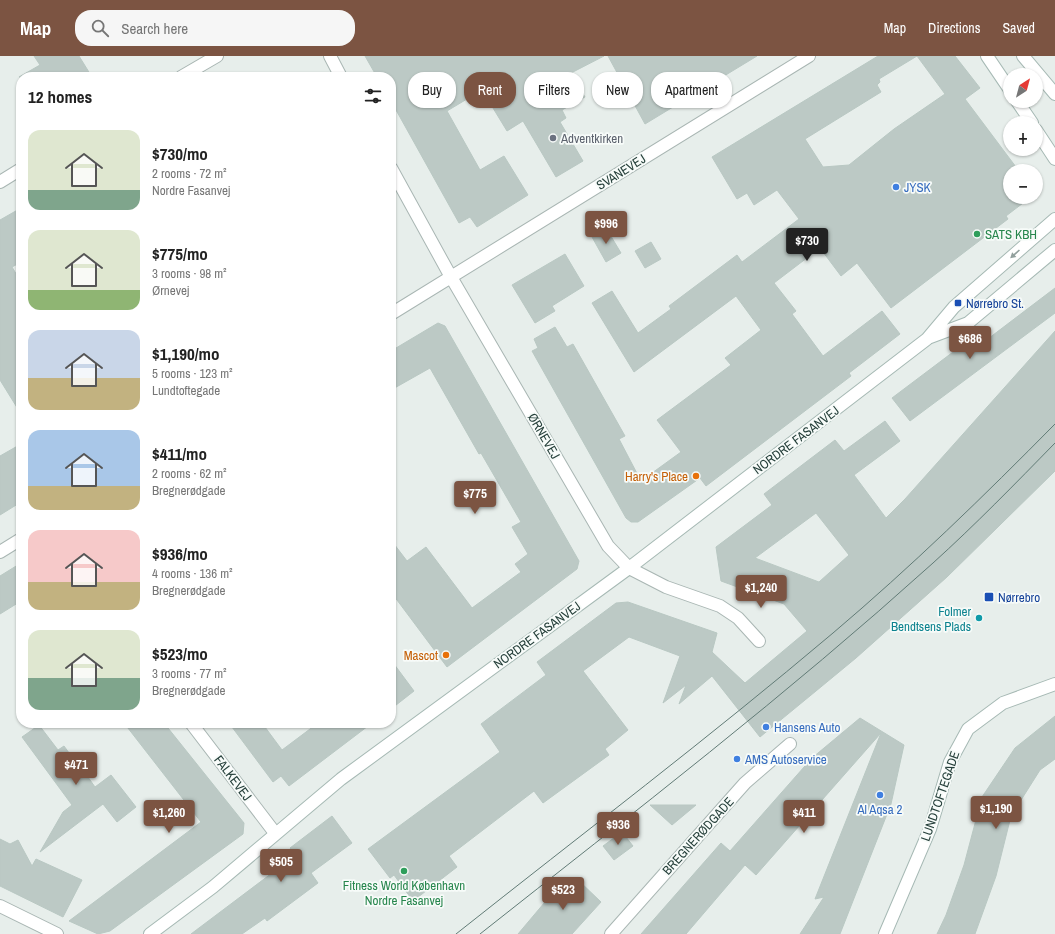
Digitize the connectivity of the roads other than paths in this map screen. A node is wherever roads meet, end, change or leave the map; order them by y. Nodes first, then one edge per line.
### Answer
1 (217, 56) edge
2 (330, 56) edge
3 (809, 56) edge
4 (987, 56) edge
5 (1023, 56) edge
6 (189, 72) edge
7 (339, 72) edge
8 (1003, 80) edge
9 (1055, 94) edge
10 (1043, 140) edge
11 (1055, 158) edge
12 (16, 172) edge
13 (396, 177) edge
14 (0, 182) edge
15 (1055, 219) edge
16 (1055, 250) edge
17 (451, 277) junction
18 (396, 311) edge
19 (927, 339) junction
20 (16, 542) edge
21 (0, 552) edge
22 (629, 568) junction
23 (759, 641) dead end
24 (1055, 684) edge
25 (194, 728) edge
26 (790, 744) dead end
27 (275, 833) junction
28 (0, 906) edge
29 (57, 934) edge
30 (150, 934) edge
31 (611, 934) edge
32 (885, 934) edge

1 - 6 street
2 - 7 street
3 - 17 street, SVANEVEJ
4 - 8 street
5 - 9 street
10 - 11 street
12 - 14 street
13 - 17 street, ØRNEVEJ
15 -> 19 street, NORDRE FASANVEJ
16 - 19 street, NORDRE FASANVEJ
17 - 18 street, SVANEVEJ
17 - 22 street, ØRNEVEJ
19 - 22 street, NORDRE FASANVEJ
20 - 21 street
22 - 23 street, ØRNEVEJ
22 - 27 street, NORDRE FASANVEJ
24 - 32 street, LUNDTOFTEGADE
25 - 27 street, FALKEVEJ
26 - 31 street, BREGNERØDGADE
27 - 30 street, NORDRE FASANVEJ
28 - 29 street

